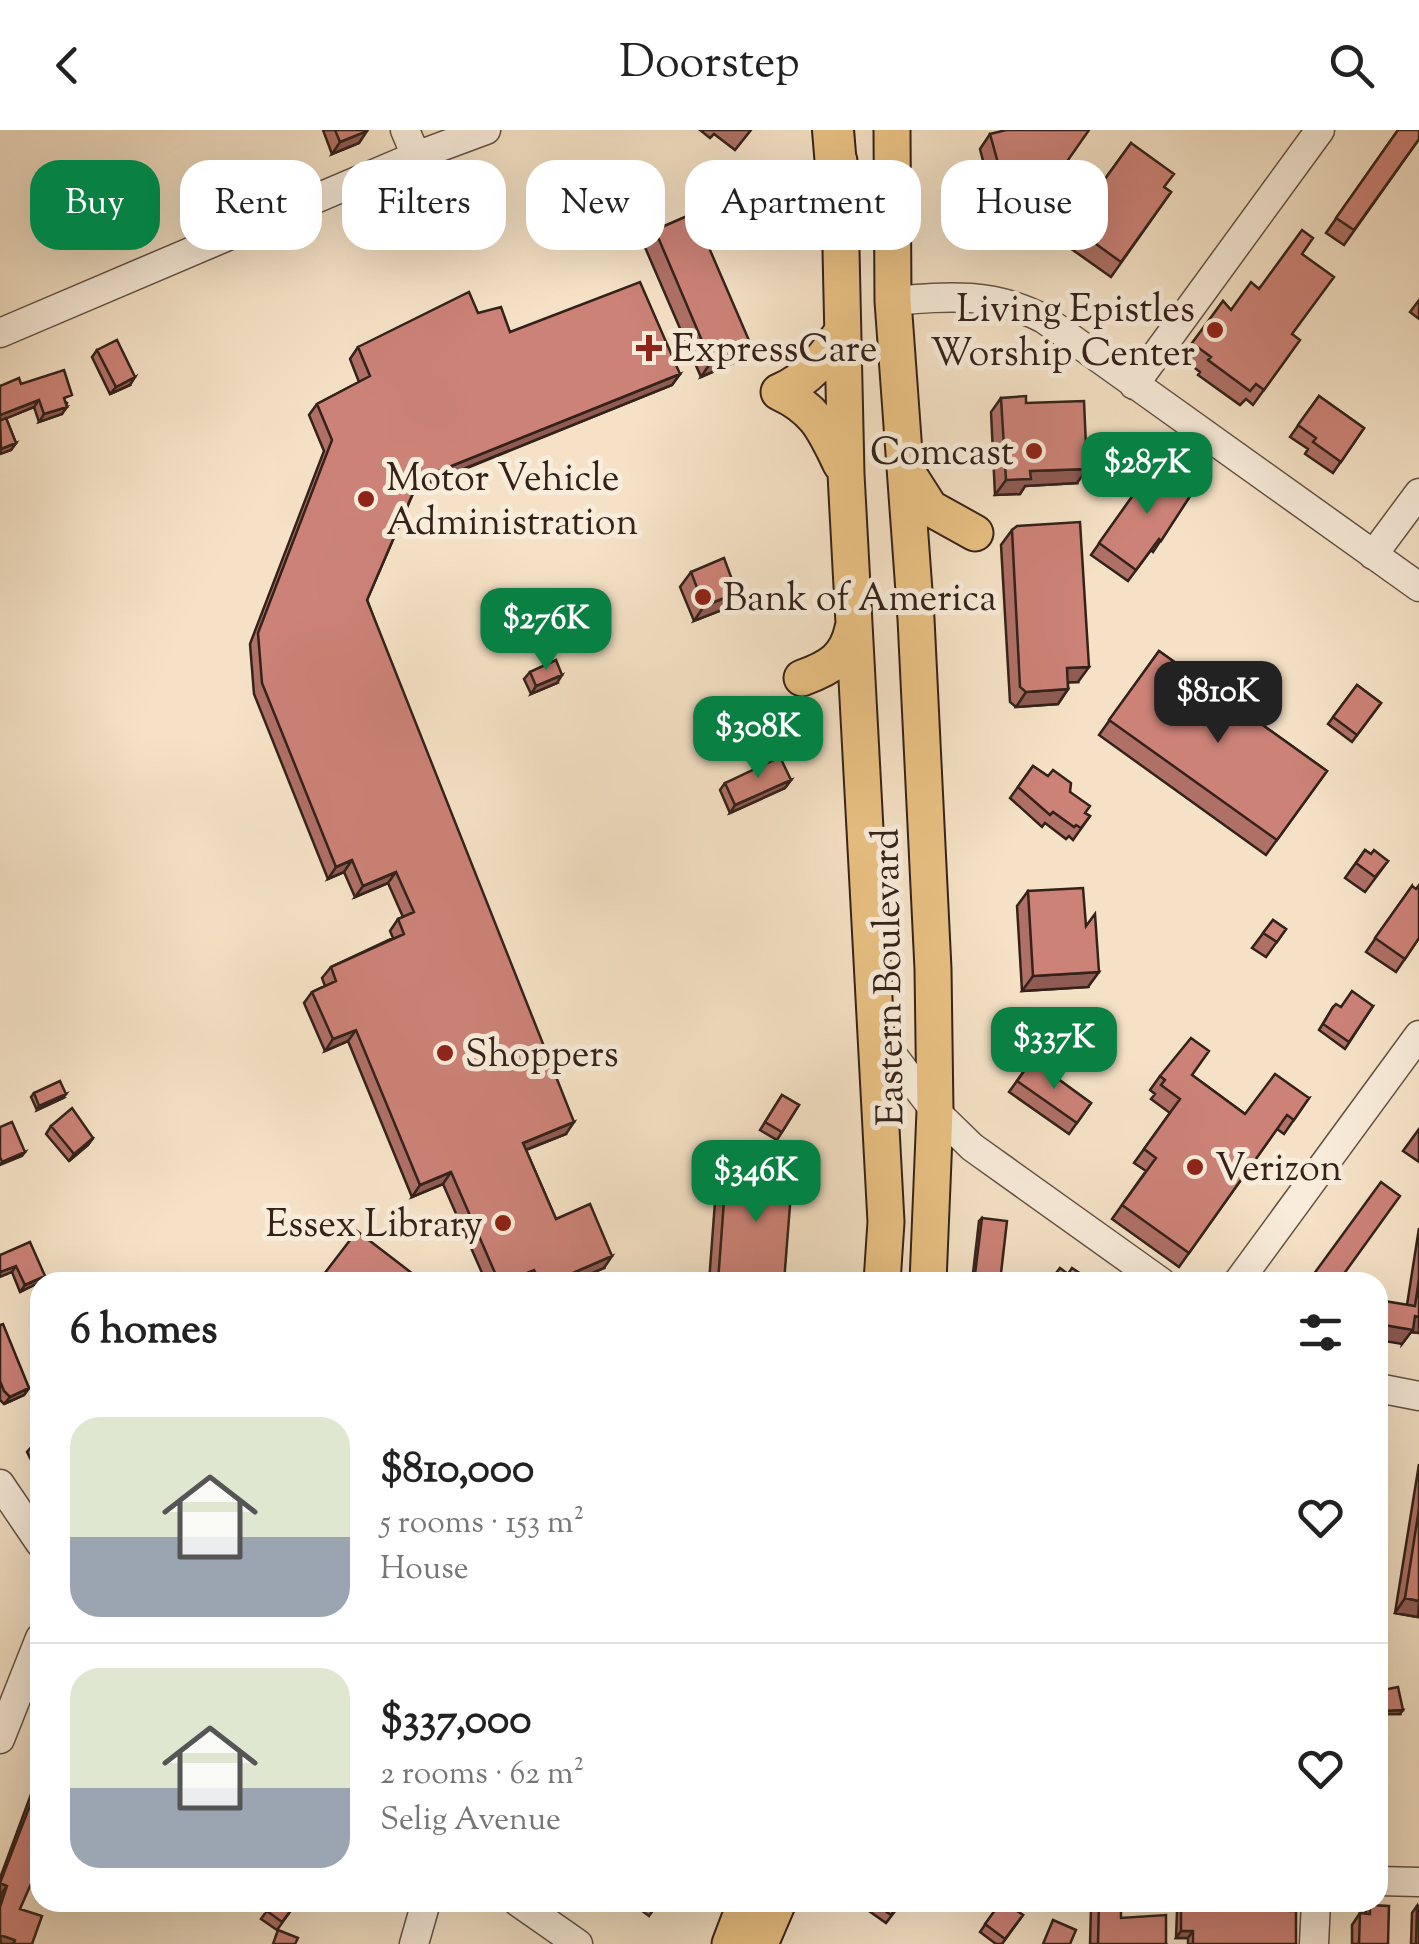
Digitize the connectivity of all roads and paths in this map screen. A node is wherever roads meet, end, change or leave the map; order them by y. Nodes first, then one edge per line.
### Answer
1 (486, 130) edge
2 (832, 130) edge
3 (841, 130) edge
4 (892, 130) edge
5 (1320, 130) edge
6 (411, 143) edge
7 (835, 160) edge
8 (840, 160) edge
9 (840, 250) edge
10 (893, 301) junction
11 (842, 332) junction
12 (0, 333) edge
13 (1134, 384) junction
14 (904, 466) junction
15 (846, 474) junction
16 (1419, 493) edge
17 (1374, 555) junction
18 (1419, 587) edge
19 (914, 592) junction
20 (854, 622) junction
21 (802, 678) dead end
22 (875, 1032) junction
23 (1419, 1035) edge
24 (935, 1110) junction
25 (883, 1272) edge
26 (928, 1272) edge
27 (1147, 1272) edge
28 (1245, 1272) edge
29 (1388, 1390) edge
30 (1419, 1396) edge
31 (0, 1484) edge
32 (30, 1529) edge
33 (30, 1663) edge
34 (0, 1739) edge
35 (1388, 1881) edge
36 (1419, 1882) edge
37 (423, 1912) edge
38 (532, 1912) edge
39 (742, 1912) edge
40 (774, 1912) edge
41 (1316, 1912) edge
42 (414, 1944) edge
43 (578, 1944) edge
44 (730, 1944) edge
45 (760, 1944) edge
46 (1314, 1944) edge

1 - 6 street
2 - 7 highway
3 - 8 main road, Eastern Boulevard
4 - 10 main road, Eastern Boulevard
5 - 13 street
6 - 12 street
9 - 11 main road, Eastern Boulevard
10 - 13 street
10 - 14 main road, Eastern Boulevard
11 - 15 main road, Eastern Boulevard
11 - 15 main road
13 - 17 street
14 - 19 main road, Eastern Boulevard
14 - 19 main road
15 - 20 main road, Eastern Boulevard
16 - 17 street
17 - 18 street
19 - 24 main road, Eastern Boulevard
20 - 21 main road
20 - 22 main road, Eastern Boulevard
22 - 24 street
22 - 25 main road, Eastern Boulevard
23 - 28 street
24 - 26 main road, Eastern Boulevard
24 - 27 street
29 - 30 street
31 - 32 street
33 - 34 street
35 - 36 street
37 - 42 street
38 - 43 street
39 - 44 main road
40 - 45 main road
41 - 46 street

